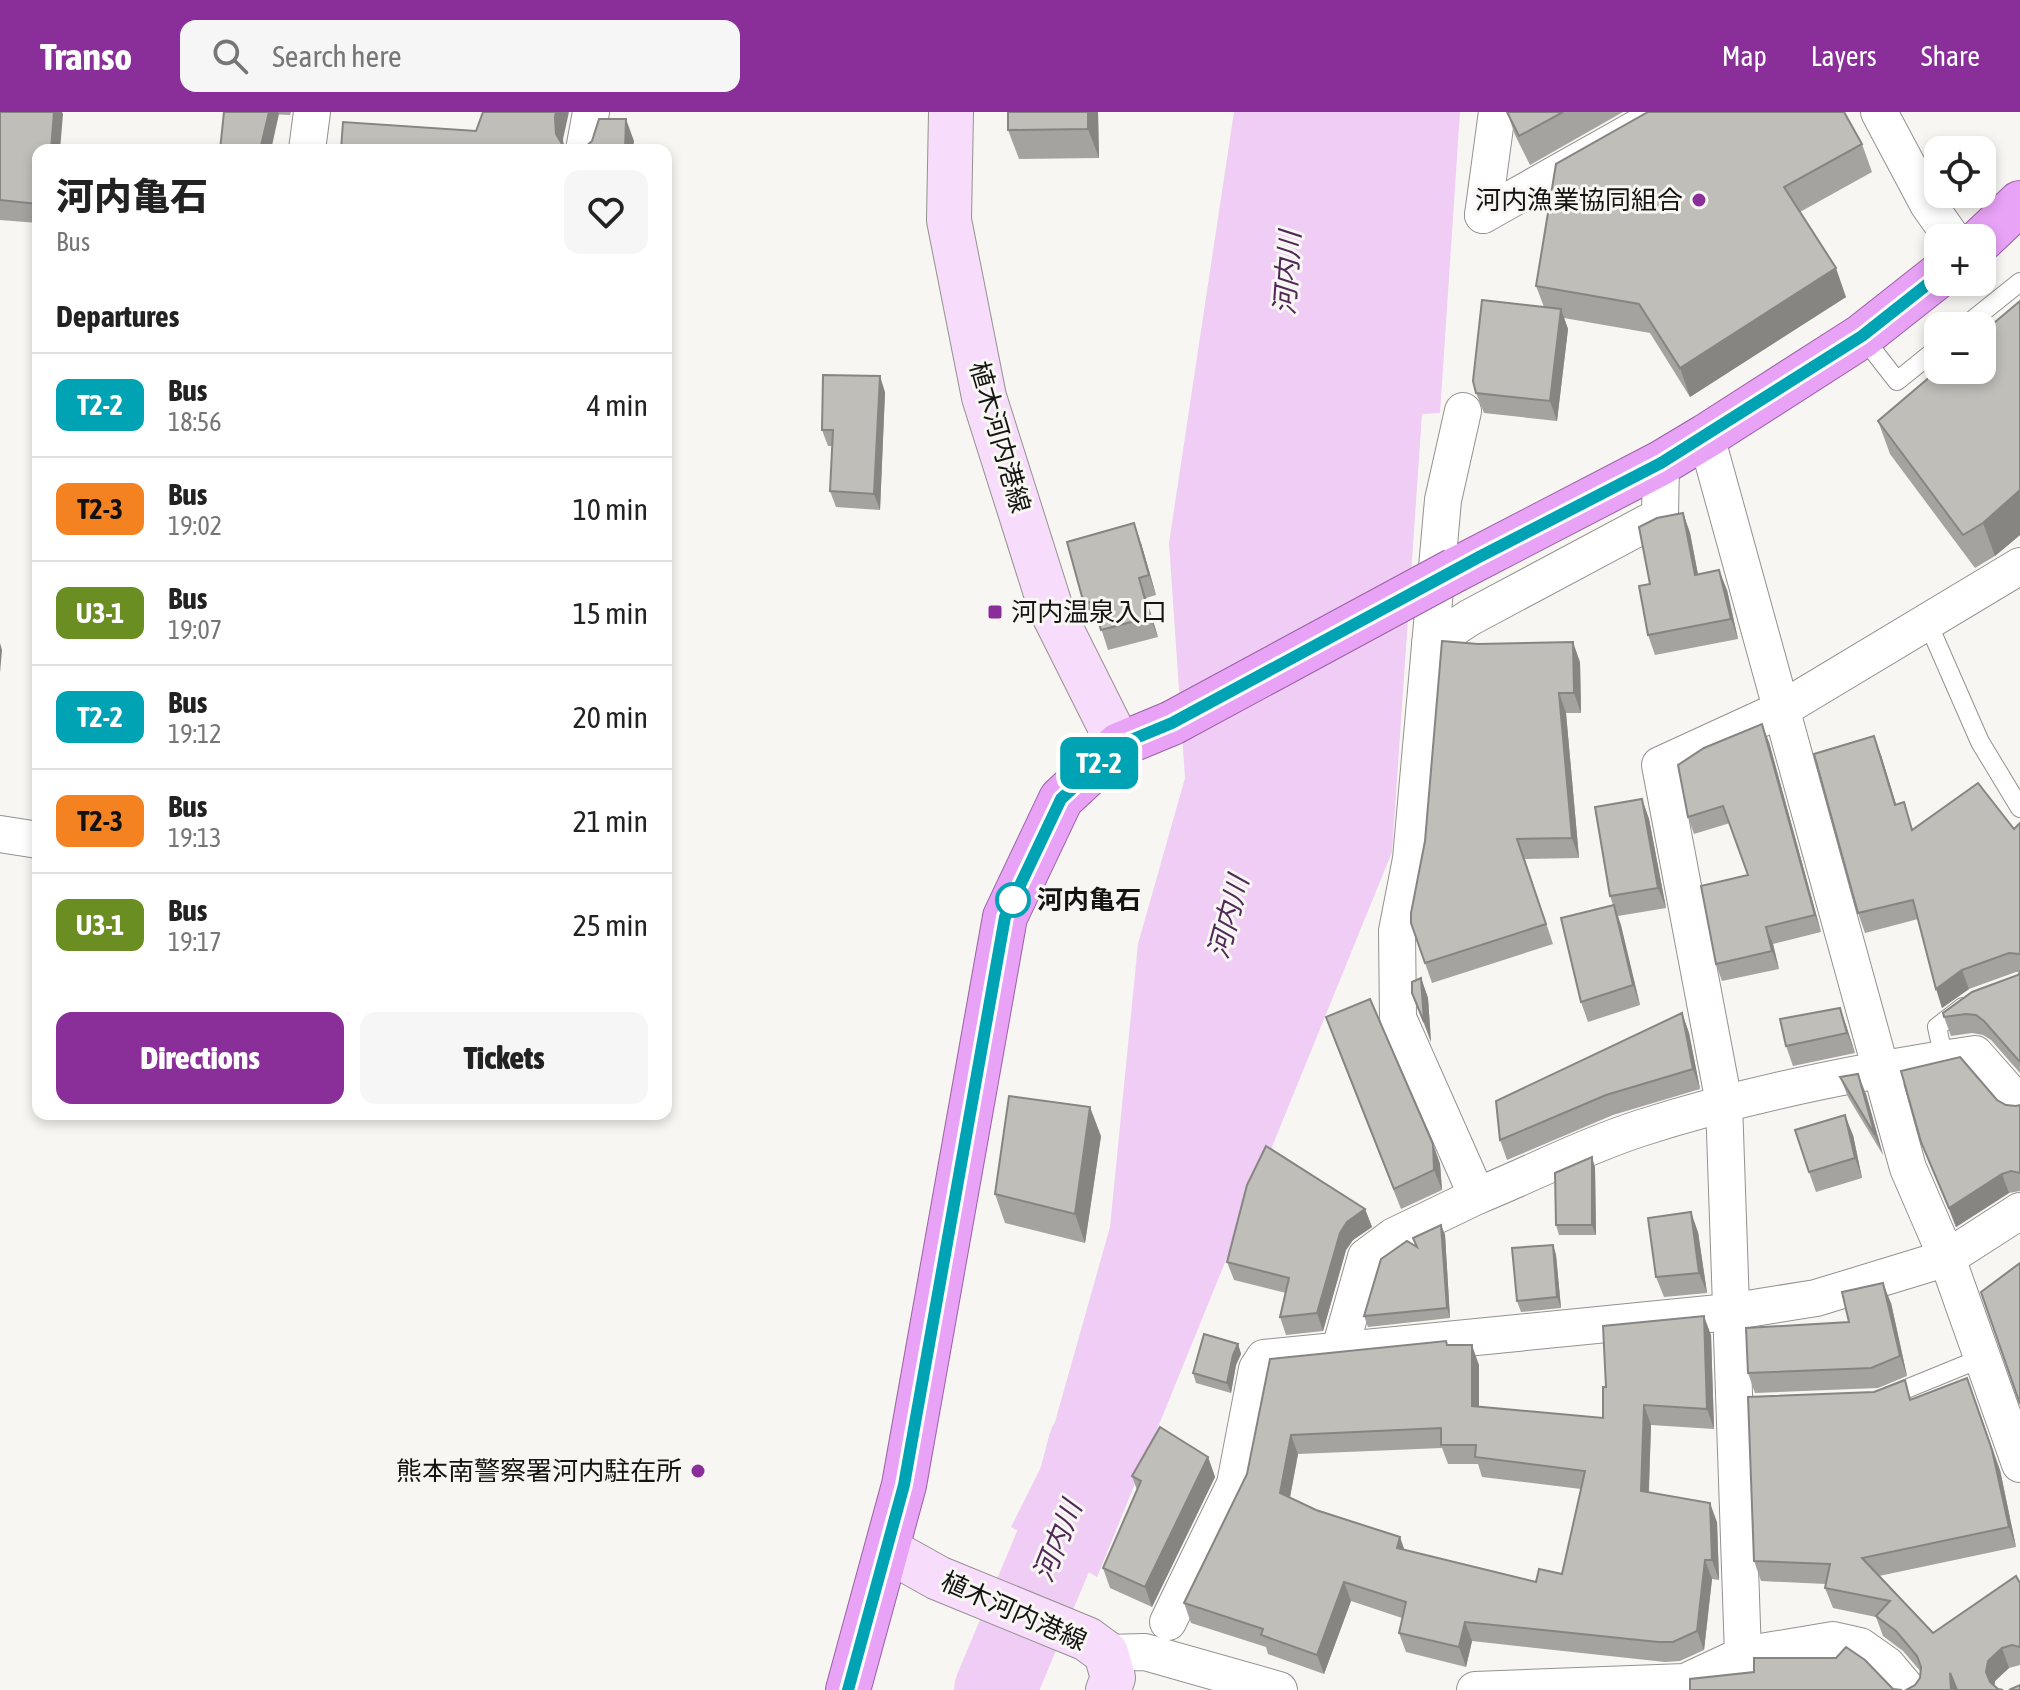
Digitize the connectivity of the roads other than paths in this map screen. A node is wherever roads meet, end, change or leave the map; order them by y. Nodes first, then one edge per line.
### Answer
1 (312, 112) edge
2 (591, 112) edge
3 (1497, 112) edge
4 (1666, 112) edge
5 (1879, 112) edge
6 (950, 113) edge
7 (308, 144) edge
8 (585, 144) edge
9 (2020, 203) edge
10 (1942, 224) edge
11 (1996, 226) edge
12 (2020, 282) edge
13 (1924, 287) edge
14 (1982, 312) edge
15 (1862, 336) junction
16 (1924, 359) edge
17 (1463, 411) dead end
18 (1706, 436) junction
19 (1661, 463) junction
20 (2020, 566) edge
21 (1927, 621) junction
22 (1430, 644) junction
23 (1782, 709) junction
24 (1119, 745) junction
25 (2020, 808) edge
26 (0, 834) edge
27 (32, 839) edge
28 (1985, 996) edge
29 (1944, 1059) junction
30 (1879, 1069) junction
31 (2018, 1099) edge
32 (1724, 1103) junction
33 (1477, 1196) junction
34 (2019, 1213) edge
35 (1947, 1258) junction
36 (1729, 1312) junction
37 (1340, 1349) junction
38 (1982, 1358) junction
39 (1866, 1400) edge
40 (2020, 1464) edge
41 (888, 1550) junction
42 (1168, 1622) dead end
43 (1743, 1655) junction
44 (1100, 1661) edge
45 (1632, 1687) edge
46 (848, 1690) edge
47 (1279, 1690) edge
48 (1475, 1690) edge
49 (1908, 1690) edge

1 - 7 street
2 - 8 street
3 - 4 street
5 - 10 street
6 - 24 main road, 植木河内港線
9 - 11 highway
12 - 14 lane
13 - 15 highway
15 - 16 lane
15 - 18 highway
17 - 22 street
18 - 19 highway
18 - 23 street
19 - 22 street
19 - 24 highway, bridge
20 - 21 street
21 - 23 street
21 - 25 lane
22 - 33 street
23 - 30 street
23 - 32 street
24 - 41 highway
26 - 27 street
28 - 29 lane
29 - 30 street
29 - 31 street
30 - 32 street
30 - 35 street
32 - 33 street
32 - 36 street
33 - 37 street
34 - 35 street
35 - 36 street
35 - 38 street
36 - 37 street
36 - 43 street
37 - 42 street
38 - 39 lane
38 - 40 street
41 - 44 main road, 植木河内港線
41 - 46 highway
43 - 45 street
43 - 49 street
44 - 47 street
45 - 48 street

